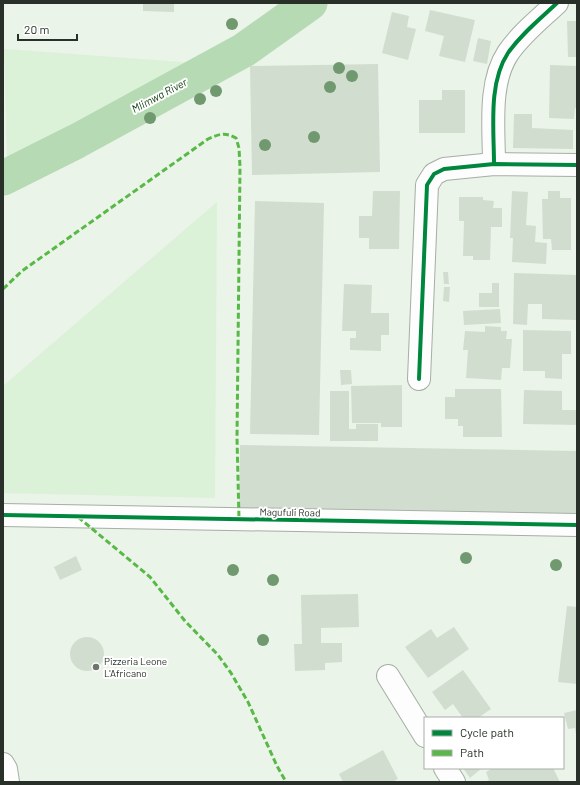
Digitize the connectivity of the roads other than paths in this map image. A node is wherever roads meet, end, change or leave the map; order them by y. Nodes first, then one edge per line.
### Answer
1 (557, 3) edge
2 (494, 164) junction
3 (577, 165) edge
4 (419, 379) dead end
5 (3, 514) edge
6 (577, 525) edge
7 (388, 676) dead end
8 (424, 734) edge
9 (3, 764) edge
10 (446, 769) edge
11 (8, 782) edge
12 (454, 782) edge

1 - 2 street
2 - 3 street
2 - 4 street
5 - 6 street, Magufuli Road
7 - 8 street
9 - 11 street
10 - 12 street

